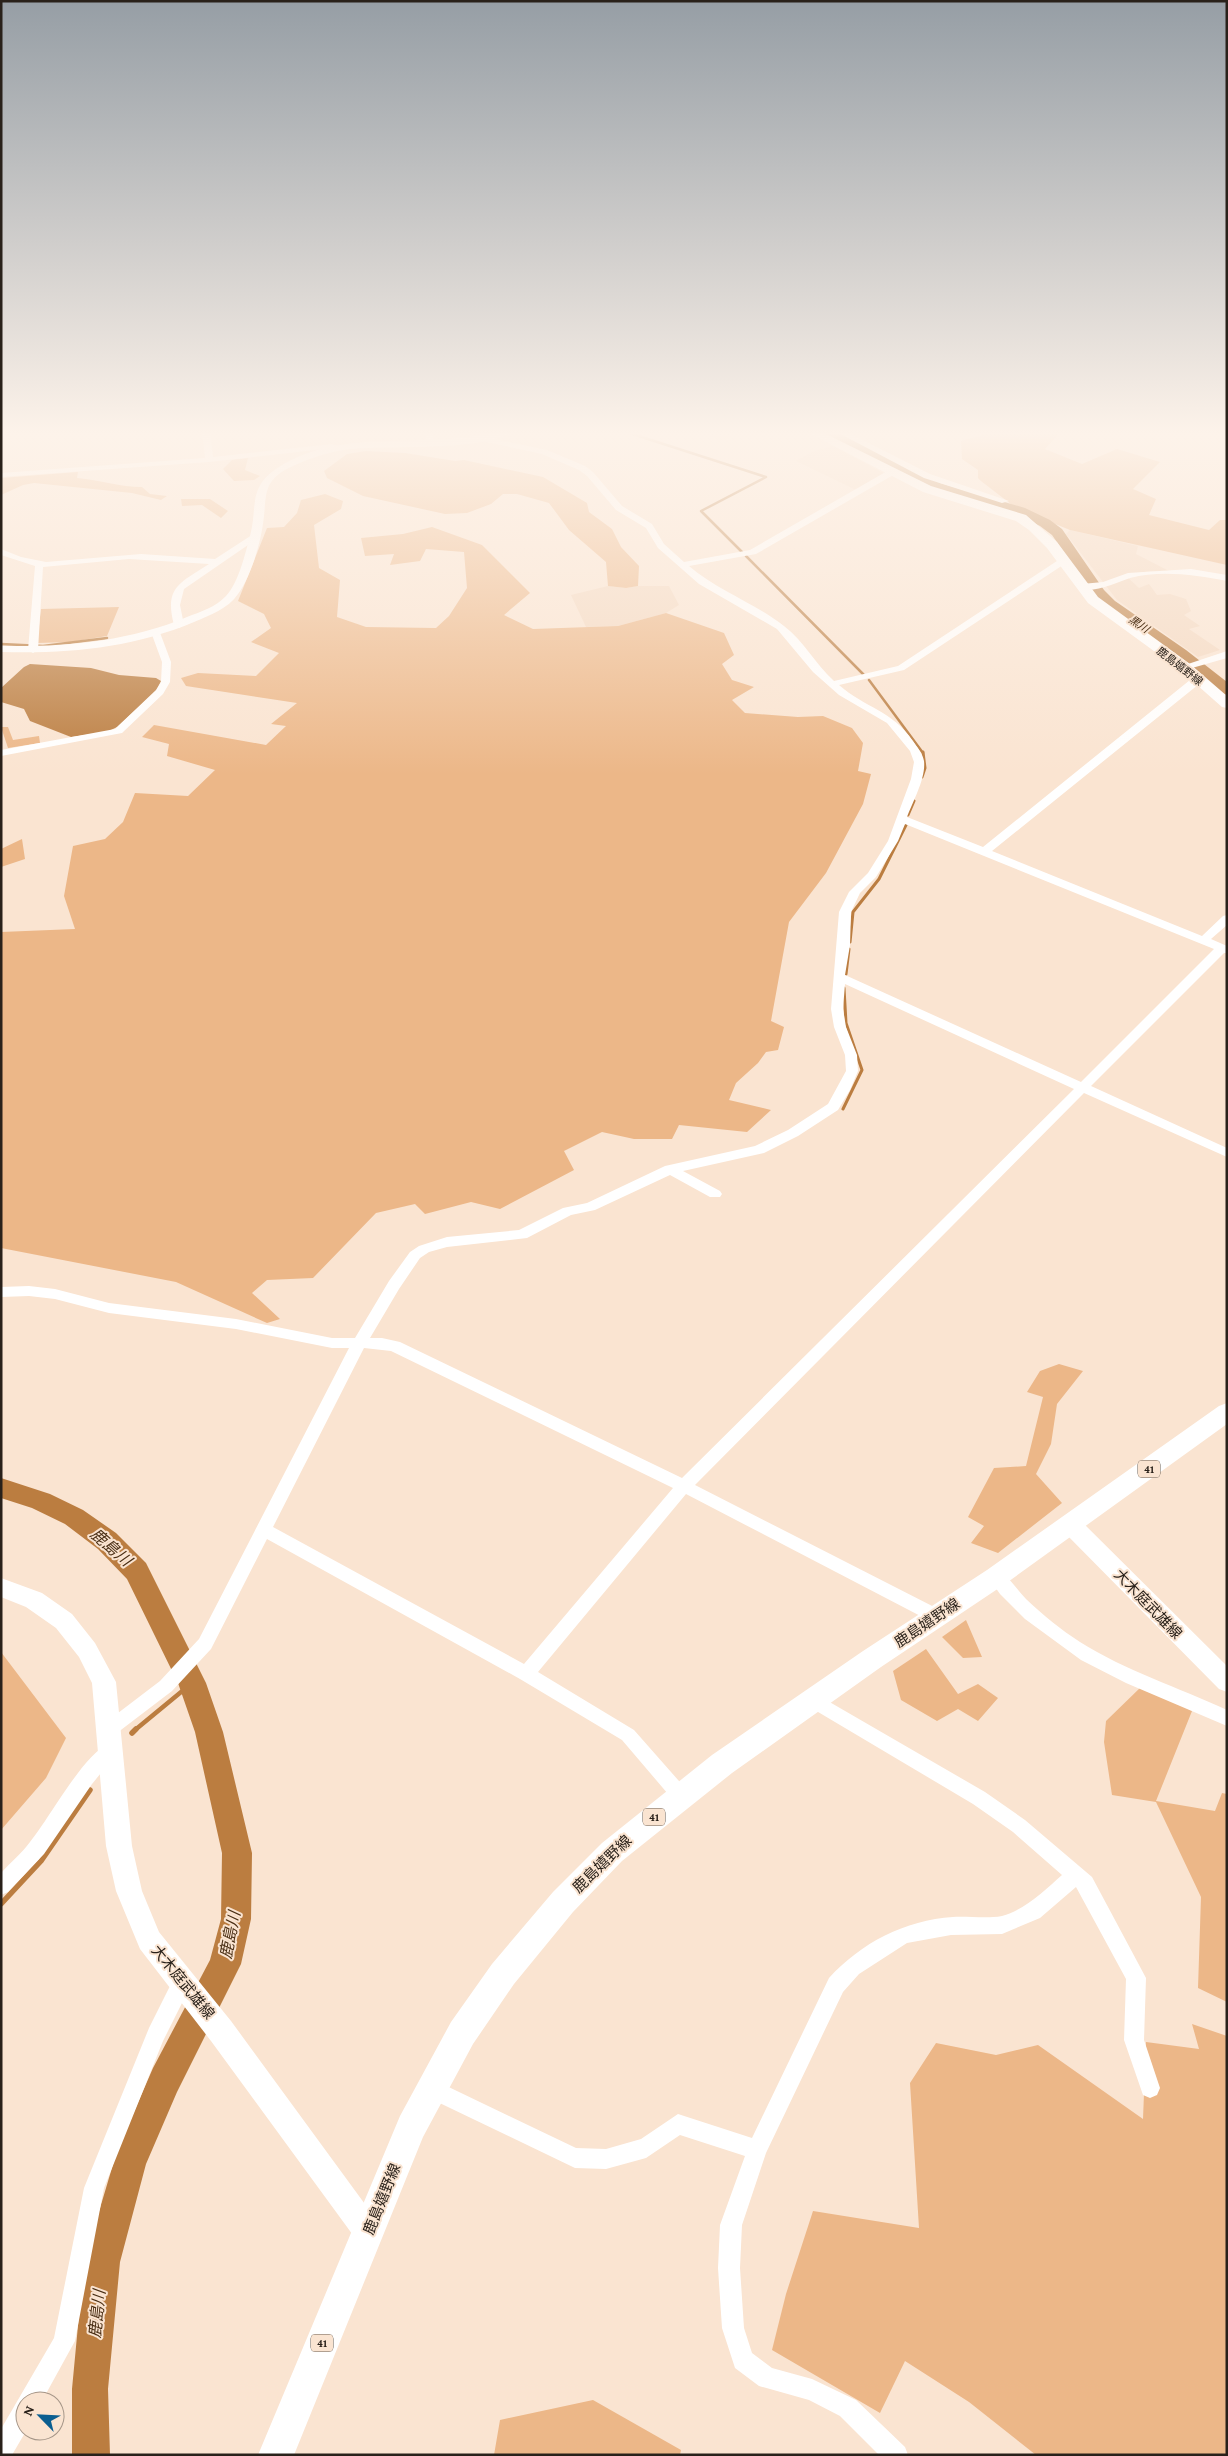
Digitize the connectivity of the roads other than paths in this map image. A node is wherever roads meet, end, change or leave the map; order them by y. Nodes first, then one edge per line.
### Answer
1 (242, 545) edge
2 (252, 545) edge
3 (660, 545) edge
4 (766, 545) edge
5 (1052, 545) edge
6 (1, 552) edge
7 (1064, 561) junction
8 (216, 562) junction
9 (682, 565) junction
10 (39, 566) junction
11 (1227, 578) edge
12 (1082, 587) junction
13 (179, 624) junction
14 (156, 632) junction
15 (1, 649) edge
16 (33, 650) junction
17 (1227, 654) edge
18 (1185, 667) junction
19 (1199, 680) junction
20 (832, 684) junction
21 (1227, 704) edge
22 (1, 753) edge
23 (900, 818) junction
24 (985, 851) junction
25 (1227, 918) edge
26 (1204, 940) junction
27 (1224, 949) edge
28 (839, 978) junction
29 (1084, 1088) junction
30 (1227, 1153) edge
31 (670, 1169) junction
32 (715, 1194) dead end
33 (1, 1292) edge
34 (359, 1344) junction
35 (1227, 1412) edge
36 (684, 1486) junction
37 (1070, 1524) junction
38 (263, 1529) junction
39 (996, 1577) junction
40 (1, 1587) edge
41 (936, 1616) junction
42 (526, 1674) junction
43 (1227, 1682) edge
44 (814, 1701) junction
45 (1227, 1718) edge
46 (108, 1741) junction
47 (680, 1795) junction
48 (1074, 1876) junction
49 (1, 1886) edge
50 (183, 1981) junction
51 (221, 2030) joint
52 (1150, 2088) dead end
53 (432, 2089) junction
54 (757, 2150) junction
55 (368, 2232) junction
56 (36, 2391) edge
57 (15, 2428) edge
58 (1, 2452) edge
59 (276, 2455) edge
60 (897, 2455) edge

1 - 8 street
2 - 13 street
3 - 9 street
4 - 9 street
5 - 7 main road, 鹿島嬉野線
6 - 10 street
7 - 12 main road, 鹿島嬉野線
7 - 20 street
8 - 10 street
8 - 13 street
9 - 20 street
10 - 16 street
11 - 12 street
12 - 18 main road, 鹿島嬉野線
13 - 14 street
14 - 16 street
14 - 22 street
15 - 16 street
17 - 18 street
18 - 19 main road, 鹿島嬉野線
19 - 21 main road, 鹿島嬉野線
19 - 24 street
20 - 23 street
23 - 24 street
23 - 28 street
24 - 26 street
25 - 26 street
26 - 27 street
27 - 29 street
28 - 29 street
28 - 31 street
29 - 30 street
29 - 36 street
31 - 32 street
31 - 34 street
33 - 34 street
34 - 36 street
34 - 38 street
35 - 37 main road, 鹿島嬉野線 / 41
36 - 41 street
36 - 42 street
37 - 39 main road, 鹿島嬉野線 / 41
37 - 43 main road, 大木庭武雄線
38 - 42 street
38 - 46 street
39 - 41 main road, 鹿島嬉野線 / 41
39 - 45 street
40 - 46 main road, 大木庭武雄線
41 - 44 main road, 鹿島嬉野線 / 41
42 - 47 street
44 - 47 main road, 鹿島嬉野線 / 41
44 - 48 street
46 - 49 street
46 - 50 main road, 大木庭武雄線
47 - 53 main road, 鹿島嬉野線 / 41
48 - 52 street
48 - 54 street
50 - 51 main road, 大木庭武雄線
50 - 56 street
51 - 55 main road, 大木庭武雄線
53 - 54 street
53 - 55 main road, 鹿島嬉野線 / 41
54 - 60 street
55 - 59 main road, 鹿島嬉野線 / 41
57 - 58 street

